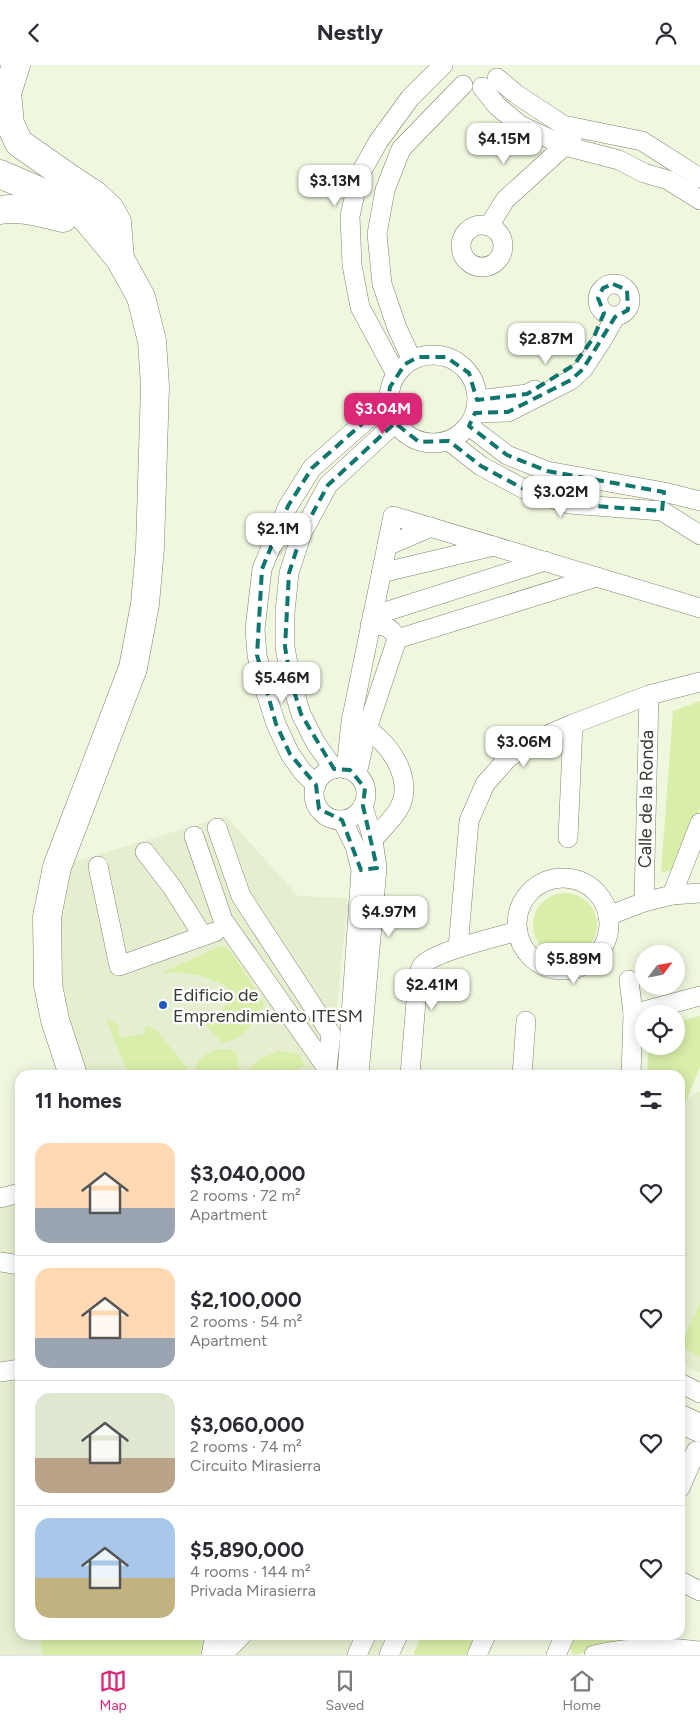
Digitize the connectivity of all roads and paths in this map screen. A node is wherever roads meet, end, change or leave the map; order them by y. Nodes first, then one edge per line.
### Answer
1 (16, 65) edge
2 (443, 65) edge
3 (448, 65) edge
4 (494, 77) edge
5 (463, 85) junction
6 (564, 125) junction
7 (582, 130) junction
8 (558, 143) junction
9 (0, 156) edge
10 (0, 174) edge
11 (700, 178) edge
12 (72, 180) junction
13 (0, 185) edge
14 (700, 200) edge
15 (0, 210) edge
16 (63, 218) junction
17 (486, 226) dead end
18 (123, 264) junction
19 (610, 315) dead end
20 (412, 360) junction
21 (396, 374) junction
22 (388, 401) junction
23 (474, 413) junction
24 (395, 423) junction
25 (449, 441) junction
26 (664, 492) junction
27 (700, 501) edge
28 (662, 511) junction
29 (431, 527) junction
30 (700, 535) edge
31 (387, 546) junction
32 (494, 546) junction
33 (545, 561) junction
34 (262, 569) junction
35 (289, 573) junction
36 (381, 573) junction
37 (597, 577) junction
38 (700, 607) edge
39 (371, 621) junction
40 (397, 639) junction
41 (700, 682) edge
42 (648, 695) junction
43 (301, 714) junction
44 (573, 723) junction
45 (276, 724) junction
46 (359, 725) junction
47 (346, 771) junction
48 (316, 785) junction
49 (363, 806) junction
50 (342, 820) junction
51 (700, 823) edge
52 (217, 828) dead end
53 (194, 836) dead end
54 (568, 838) dead end
55 (373, 840) junction
56 (145, 852) dead end
57 (98, 866) dead end
58 (369, 869) junction
59 (700, 893) edge
60 (214, 895) junction
61 (672, 895) junction
62 (241, 896) junction
63 (644, 902) junction
64 (608, 915) junction
65 (228, 927) junction
66 (518, 931) junction
67 (203, 936) junction
68 (275, 947) junction
69 (458, 948) junction
70 (253, 963) junction
71 (352, 976) junction
72 (629, 980) dead end
73 (700, 996) edge
74 (633, 1014) junction
75 (526, 1021) dead end
76 (340, 1045) tunnel mouth
77 (71, 1070) edge
78 (326, 1070) edge
79 (327, 1070) edge
80 (347, 1070) edge
81 (359, 1070) edge
82 (410, 1070) edge
83 (522, 1070) edge
84 (632, 1070) edge
85 (15, 1194) edge
86 (0, 1198) edge
87 (0, 1262) edge
88 (15, 1264) edge
89 (15, 1370) edge
90 (0, 1371) edge
91 (685, 1428) edge
92 (694, 1444) edge
93 (685, 1470) edge
94 (685, 1584) edge
95 (700, 1591) edge
96 (237, 1640) edge
97 (239, 1640) edge
98 (364, 1640) edge
99 (396, 1640) edge
100 (484, 1640) edge
101 (563, 1640) edge
102 (680, 1640) edge
103 (226, 1650) edge
104 (700, 1650) edge
105 (358, 1655) edge
106 (389, 1655) edge
107 (477, 1655) edge
108 (556, 1655) edge
109 (594, 1655) edge

1 - 12 highway
2 - 21 street
3 - 5 street
4 - 5 street
4 - 6 street
4 - 8 street
5 - 20 street
6 - 7 street
6 - 8 street
7 - 8 street
7 - 11 street
8 - 14 street
8 - 17 street
9 - 12 highway
10 - 18 highway
12 - 18 highway
13 - 16 highway
15 - 16 highway
16 - 18 highway
18 - 77 highway
19 - 23 street
20 - 21 street
20 - 23 street
21 - 22 street
22 - 24 street
22 - 34 street
23 - 25 street
23 - 26 street
24 - 25 street
24 - 35 street
25 - 28 street
26 - 27 street
26 - 28 street
28 - 30 street
29 - 31 street
29 - 31 street
29 - 32 street
31 - 36 street
32 - 33 street
32 - 36 street
33 - 37 street
33 - 39 street
34 - 35 street
34 - 45 street
35 - 43 street
36 - 39 street
37 - 38 street
37 - 40 street
39 - 40 street
39 - 46 street
40 - 46 street
41 - 42 street
42 - 44 street
42 - 63 street, Calle de la Ronda
43 - 45 street
43 - 47 street
44 - 54 street
44 - 69 street
45 - 48 street
46 - 47 street
46 - 55 street
47 - 48 street
47 - 49 street
48 - 50 street
49 - 50 street
49 - 55 street
50 - 58 street
51 - 61 street, Calle de la Ronda
52 - 62 street
53 - 60 street
55 - 58 street
56 - 67 street
57 - 67 street
58 - 71 street
58 - 81 street
59 - 61 street
60 - 62 street
60 - 65 street
61 - 63 street
62 - 68 street
63 - 64 street
64 - 66 street
64 - 66 street
65 - 67 street
65 - 70 street
66 - 69 street
68 - 70 street
68 - 79 street
69 - 82 street
70 - 78 street
71 - 76 street
71 - 80 street
72 - 74 street
73 - 74 street
74 - 84 street
75 - 83 street
85 - 86 street
87 - 88 street
89 - 90 street
91 - 92 highway
92 - 93 street
94 - 95 street
96 - 103 street
97 - 103 street
98 - 105 street
99 - 106 street
100 - 107 street
101 - 108 street
102 - 104 street
104 - 109 street

